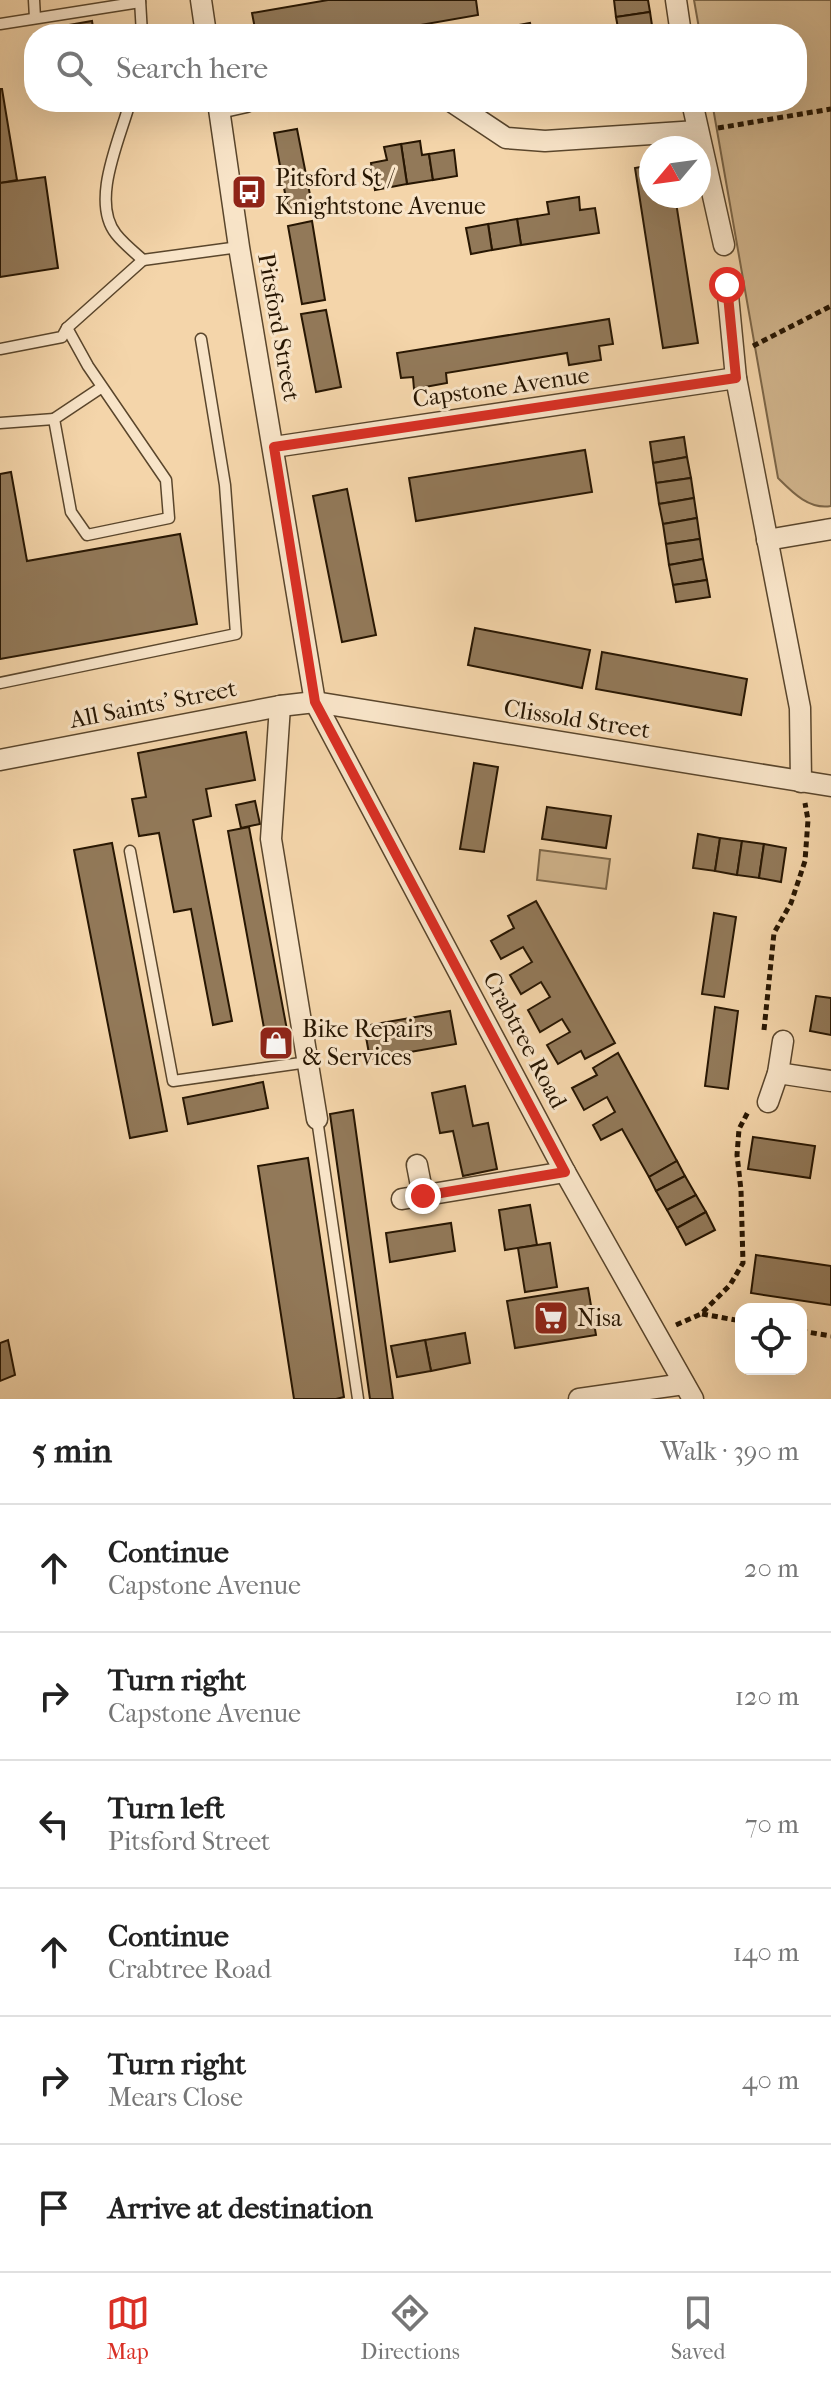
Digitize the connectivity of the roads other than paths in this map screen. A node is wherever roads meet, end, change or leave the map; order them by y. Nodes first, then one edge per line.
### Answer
1 (34, 0) edge
2 (201, 0) edge
3 (676, 0) edge
4 (140, 1) edge
5 (35, 18) junction
6 (0, 24) edge
7 (141, 24) edge
8 (205, 24) edge
9 (680, 24) edge
10 (127, 112) edge
11 (219, 112) edge
12 (467, 112) edge
13 (694, 112) edge
14 (697, 131) junction
15 (724, 245) dead end
16 (239, 247) junction
17 (143, 260) junction
18 (727, 285) dead end
19 (67, 328) junction
20 (201, 339) dead end
21 (0, 349) edge
22 (736, 378) junction
23 (102, 387) junction
24 (54, 419) junction
25 (0, 423) edge
26 (274, 447) junction
27 (831, 529) edge
28 (767, 540) junction
29 (0, 683) edge
30 (315, 702) junction
31 (280, 706) junction
32 (0, 760) edge
33 (801, 782) junction
34 (831, 786) edge
35 (130, 851) dead end
36 (783, 1041) dead end
37 (308, 1062) junction
38 (778, 1073) junction
39 (831, 1081) edge
40 (768, 1102) dead end
41 (317, 1119) joint
42 (417, 1165) dead end
43 (565, 1172) junction
44 (423, 1196) junction
45 (402, 1199) dead end
46 (689, 1392) edge
47 (358, 1399) edge
48 (579, 1399) edge

1 - 5 lane
2 - 8 street
3 - 9 street
4 - 5 lane
4 - 7 lane
5 - 6 lane
10 - 17 lane
11 - 16 street, Pitsford Street
12 - 14 street
13 - 14 street
14 - 15 street
16 - 17 lane
16 - 26 street, Pitsford Street
17 - 19 lane
18 - 22 street
19 - 21 lane
19 - 23 lane
20 - 29 lane
22 - 26 street, Capstone Avenue
22 - 28 street
23 - 24 lane
23 - 24 lane
24 - 25 lane
26 - 30 street, Pitsford Street
27 - 28 street
28 - 33 street
30 - 31 street, All Saints' Street
30 - 33 street, Clissold Street
30 - 43 street, Crabtree Road
31 - 32 street, All Saints' Street
31 - 37 street
33 - 34 street, Clissold Street
35 - 37 lane
36 - 38 street
37 - 41 street
38 - 39 street
38 - 40 street
41 - 47 lane
42 - 44 street
43 - 44 street
43 - 46 street, Crabtree Road
44 - 45 street
46 - 48 street

